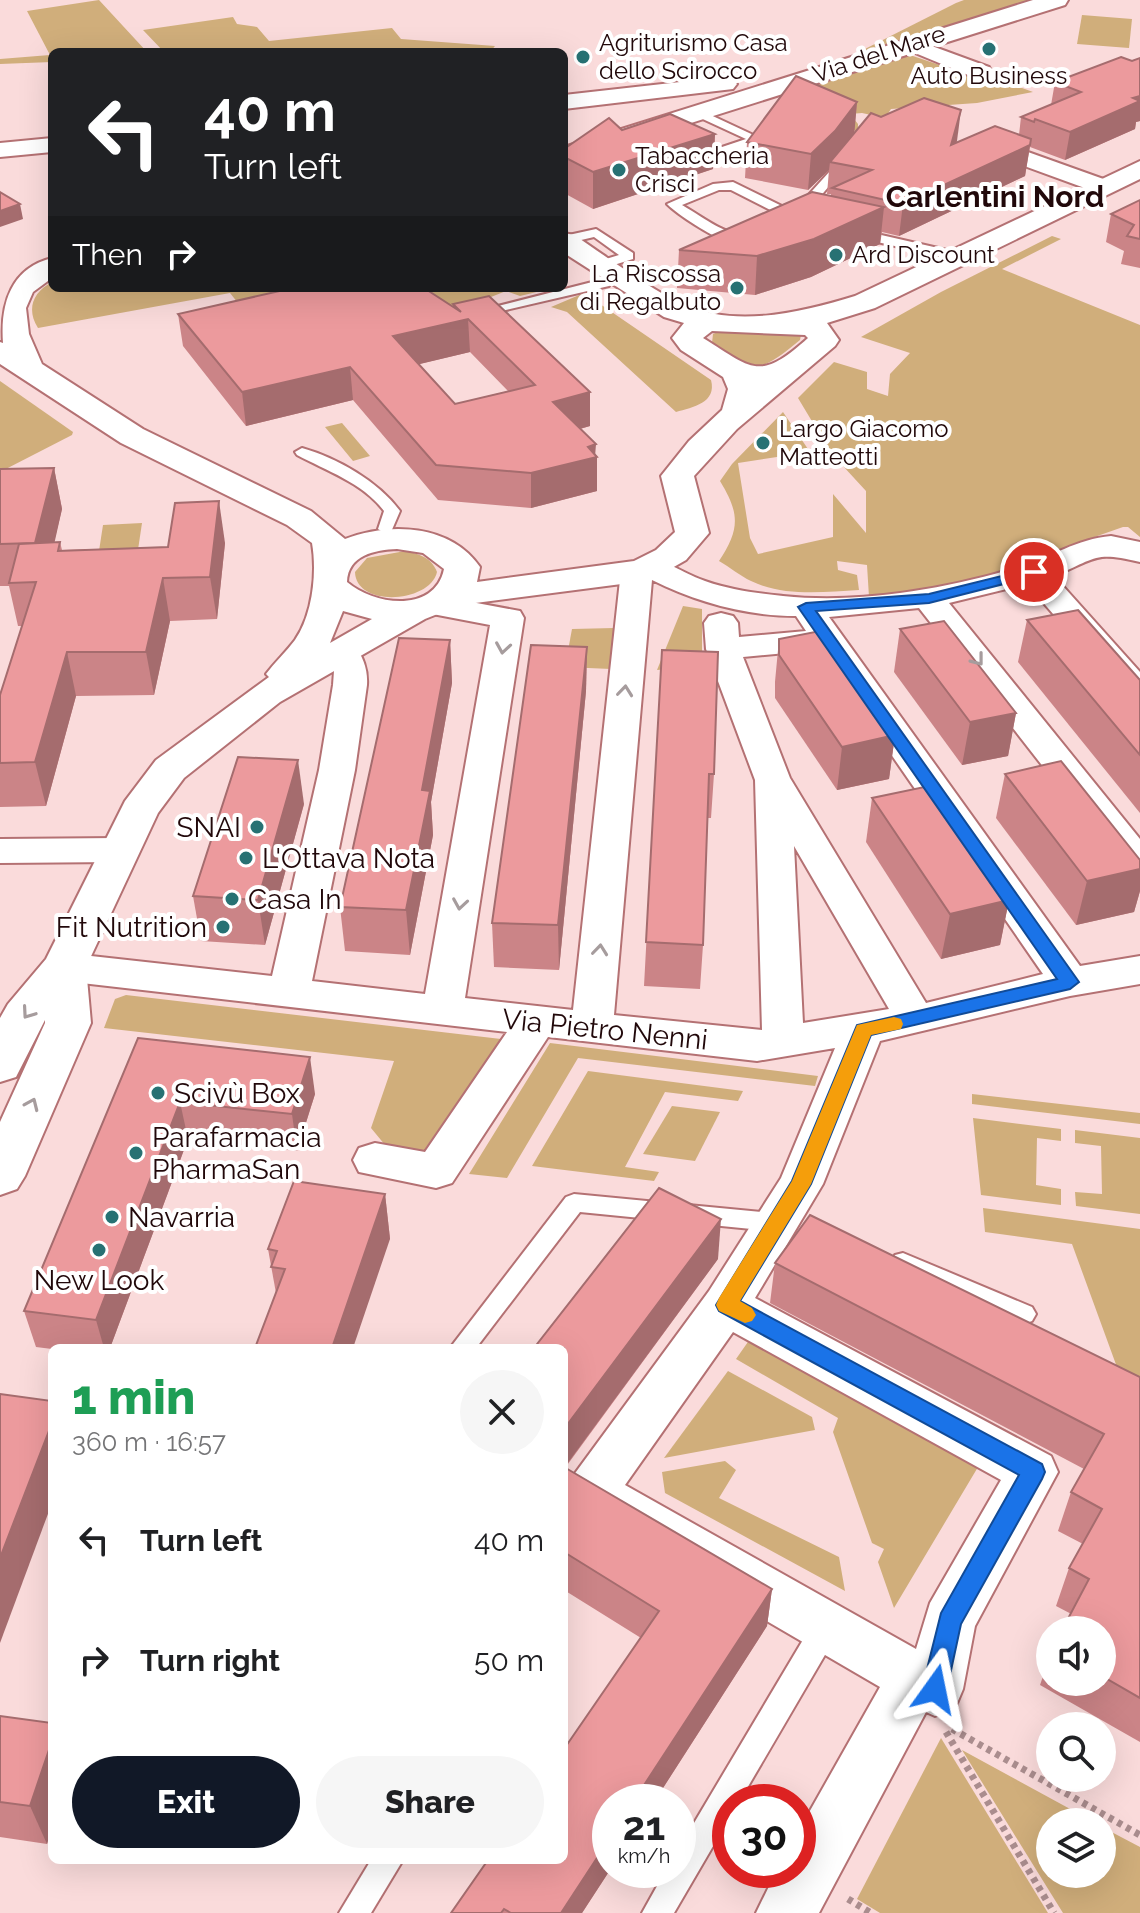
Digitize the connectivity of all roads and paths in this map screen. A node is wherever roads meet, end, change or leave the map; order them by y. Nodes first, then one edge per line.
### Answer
1 (1057, 0) edge
2 (912, 19) dead end
3 (910, 44) junction
4 (981, 72) dead end
5 (568, 100) edge
6 (698, 113) junction
7 (660, 125) junction
8 (986, 144) edge
9 (48, 145) edge
10 (853, 149) edge
11 (0, 150) edge
12 (568, 154) edge
13 (1140, 169) edge
14 (1101, 186) junction
15 (790, 216) junction
16 (806, 222) edge
17 (835, 229) edge
18 (568, 243) edge
19 (48, 253) edge
20 (956, 256) junction
21 (568, 260) edge
22 (48, 265) edge
23 (6, 266) edge
24 (48, 267) edge
25 (603, 274) junction
26 (568, 285) edge
27 (546, 292) edge
28 (865, 302) junction
29 (489, 310) edge
30 (782, 323) junction
31 (699, 330) junction
32 (824, 340) junction
33 (0, 351) edge
34 (28, 368) junction
35 (736, 372) junction
36 (783, 375) junction
37 (737, 411) junction
38 (302, 452) dead end
39 (199, 470) junction
40 (386, 529) junction
41 (432, 545) junction
42 (1125, 549) edge
43 (632, 571) junction
44 (1034, 572) junction
45 (332, 576) junction
46 (719, 597) junction
47 (929, 599) junction
48 (432, 604) junction
49 (806, 607) junction
50 (828, 639) junction
51 (723, 649) junction
52 (342, 651) junction
53 (1140, 693) edge
54 (267, 694) junction
55 (772, 778) junction
56 (118, 850) junction
57 (0, 851) edge
58 (1140, 865) edge
59 (64, 967) junction
60 (1140, 970) edge
61 (1070, 982) junction
62 (289, 993) junction
63 (443, 1010) junction
64 (916, 1020) junction
65 (537, 1021) junction
66 (592, 1028) junction
67 (864, 1029) junction
68 (783, 1044) junction
69 (0, 1065) edge
70 (375, 1160) dead end
71 (0, 1176) edge
72 (793, 1225) junction
73 (888, 1256) edge
74 (726, 1305) junction
75 (1024, 1314) dead end
76 (465, 1344) edge
77 (826, 1626) junction
78 (930, 1706) junction
79 (1140, 1835) edge
80 (385, 1864) edge
81 (855, 1886) dead end
82 (848, 1899) junction
83 (354, 1913) edge
84 (657, 1913) edge
85 (786, 1913) edge
86 (841, 1913) edge
87 (871, 1913) edge
88 (1054, 1913) edge

1 - 3 street, Via del Mare
2 - 5 street
3 - 4 street
3 - 6 street, Via del Mare
6 - 7 street, Via del Mare
6 - 7 lane
7 - 12 street, Via del Mare
8 - 14 street
9 - 11 street
10 - 15 lane
13 - 14 street
14 - 20 street
15 - 15 lane
15 - 16 lane
17 - 20 lane
18 - 25 street
19 - 23 street
20 - 28 street
21 - 25 street
22 - 23 street
24 - 34 street
25 - 26 lane
25 - 31 street
27 - 29 lane
28 - 30 street
28 - 32 street
30 - 31 street
30 - 32 street
31 - 35 street
32 - 36 street
33 - 34 street
34 - 39 street
35 - 36 street
35 - 37 street
36 - 37 street
37 - 43 street
38 - 40 lane
39 - 40 street
39 - 45 street
40 - 41 street
41 - 43 street
41 - 45 street
41 - 48 street
42 - 44 street
43 - 46 street
43 - 48 street
66 -> 43 street
44 - 47 street
44 - 53 street
45 - 48 street
45 - 54 street
46 - 49 street
46 - 51 street
47 - 49 street
47 -> 58 street
48 - 52 street
48 -> 63 street
49 - 50 street
50 - 51 street
50 - 61 street
51 - 55 street
52 - 54 street
52 - 62 street
54 - 56 street
55 - 64 street
55 - 68 street
56 - 57 street
56 - 59 street
59 - 62 street, Via Pietro Nenni
59 -> 69 street
71 -> 59 street
60 - 61 street, Via Pietro Nenni
61 - 64 street, Via Pietro Nenni
62 - 63 street, Via Pietro Nenni
63 - 65 street, Via Pietro Nenni
64 - 67 street, Via Pietro Nenni
65 - 66 street, Via Pietro Nenni
65 - 70 street
66 - 68 street, Via Pietro Nenni
67 - 68 street, Via Pietro Nenni
67 - 72 street
72 - 74 street
72 - 76 lane
73 - 75 lane
74 - 77 street
74 - 78 street
77 - 78 street
77 - 84 lane
78 - 79 path
78 - 85 street
78 - 88 path
80 - 83 lane
81 - 82 path
82 - 86 path
82 - 87 path

